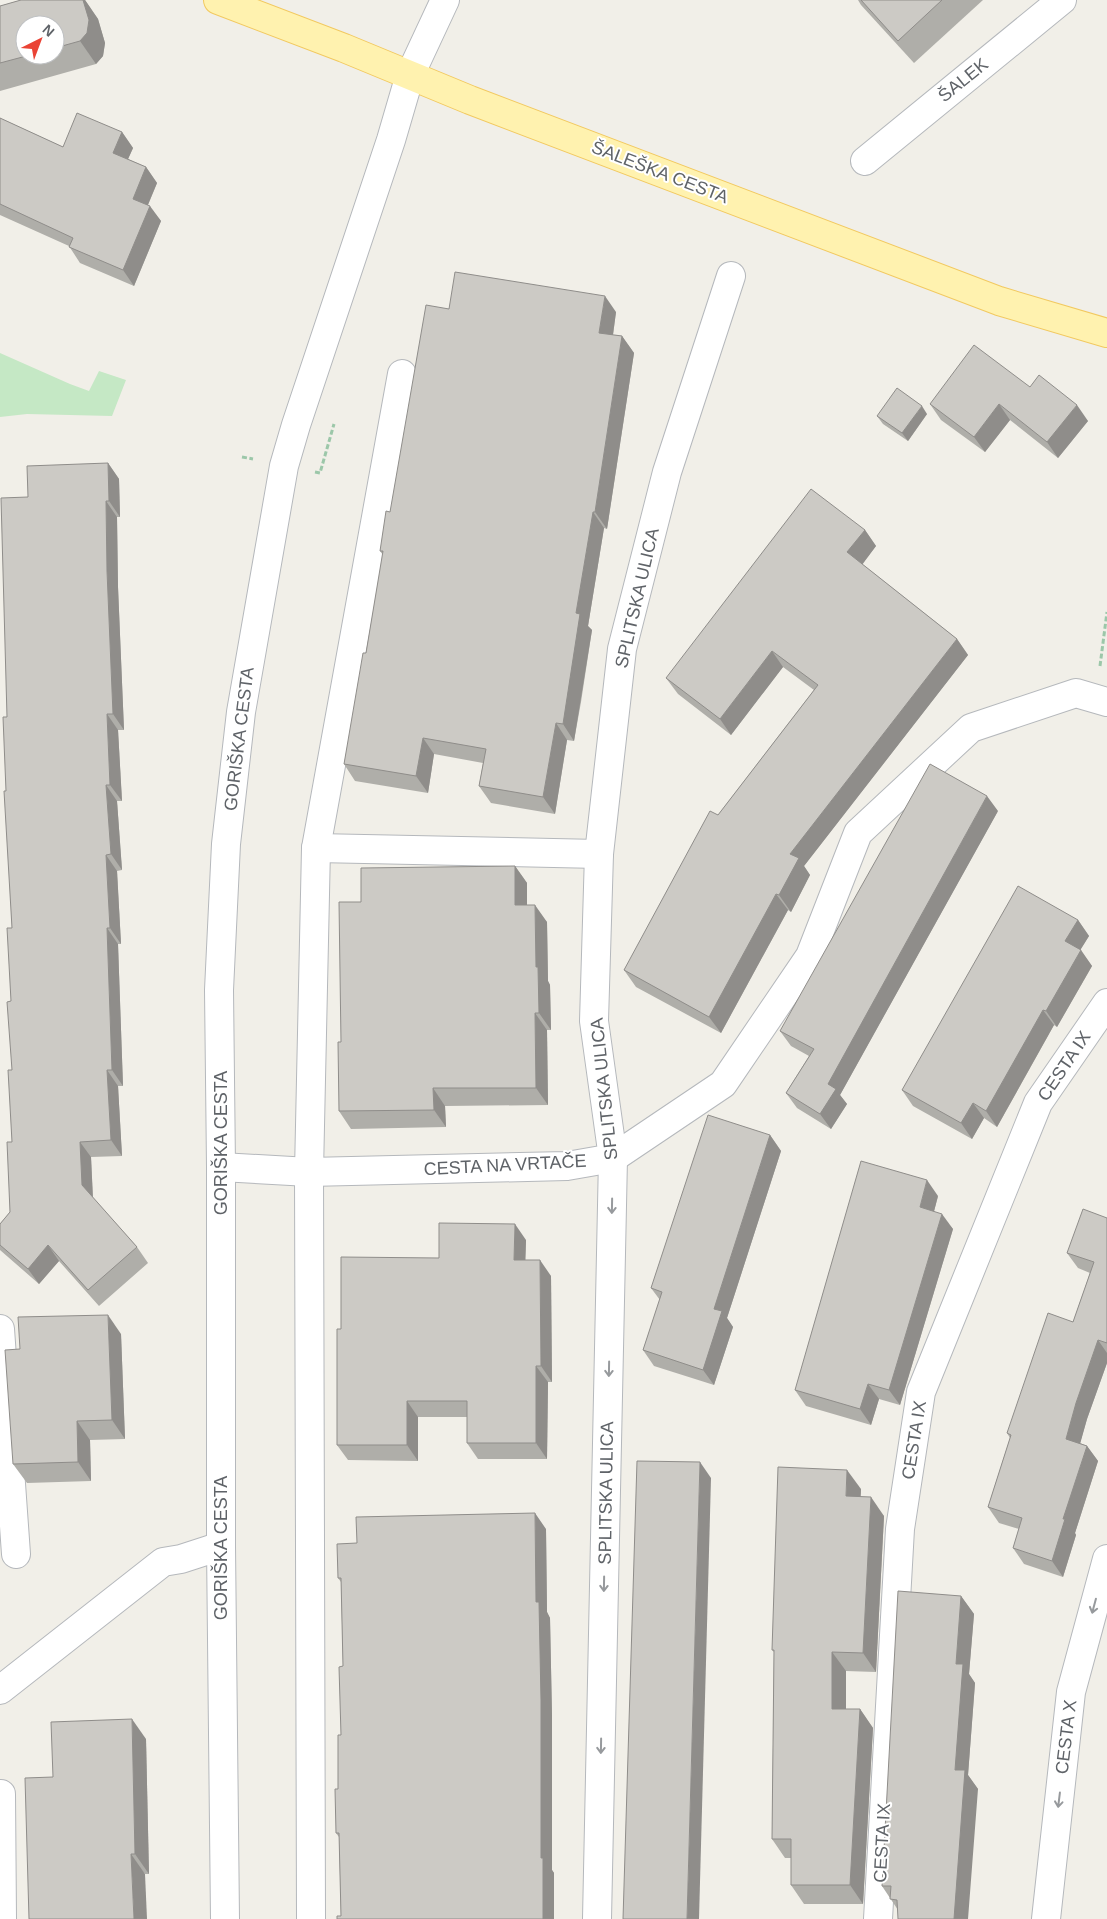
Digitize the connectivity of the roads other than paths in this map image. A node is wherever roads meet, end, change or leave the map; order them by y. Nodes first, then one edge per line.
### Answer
1 (218, 0) edge
2 (444, 0) edge
3 (1062, 0) edge
4 (410, 75) junction
5 (865, 161) dead end
6 (732, 276) dead end
7 (1107, 333) edge
8 (402, 374) dead end
9 (1101, 701) edge
10 (316, 848) junction
11 (599, 854) junction
12 (1107, 1003) edge
13 (613, 1158) junction
14 (221, 1167) junction
15 (309, 1172) junction
16 (0, 1329) edge
17 (220, 1546) junction
18 (16, 1554) dead end
19 (1107, 1559) edge
20 (0, 1690) edge
21 (2, 1794) dead end
22 (2, 1919) edge
23 (225, 1919) edge
24 (311, 1919) edge
25 (598, 1919) edge
26 (878, 1919) edge
27 (1046, 1919) edge

1 - 4 main road, ŠALEŠKA CESTA
2 - 4 street, GORIŠKA CESTA
3 - 5 street, ŠALEK
4 - 7 main road, ŠALEŠKA CESTA
4 - 14 street, GORIŠKA CESTA
6 - 11 street, SPLITSKA ULICA
8 - 10 street
9 - 13 street, CESTA NA VRTAČE
10 - 11 street
10 - 15 street
11 - 13 street, SPLITSKA ULICA
12 - 26 street, CESTA IX
13 - 15 street, CESTA NA VRTAČE
13 -> 25 street, SPLITSKA ULICA
14 - 15 street, CESTA NA VRTAČE
14 - 17 street, GORIŠKA CESTA
15 - 24 street
16 - 18 street
17 - 20 street
17 - 23 street, GORIŠKA CESTA
19 -> 27 street, CESTA X
21 - 22 street

